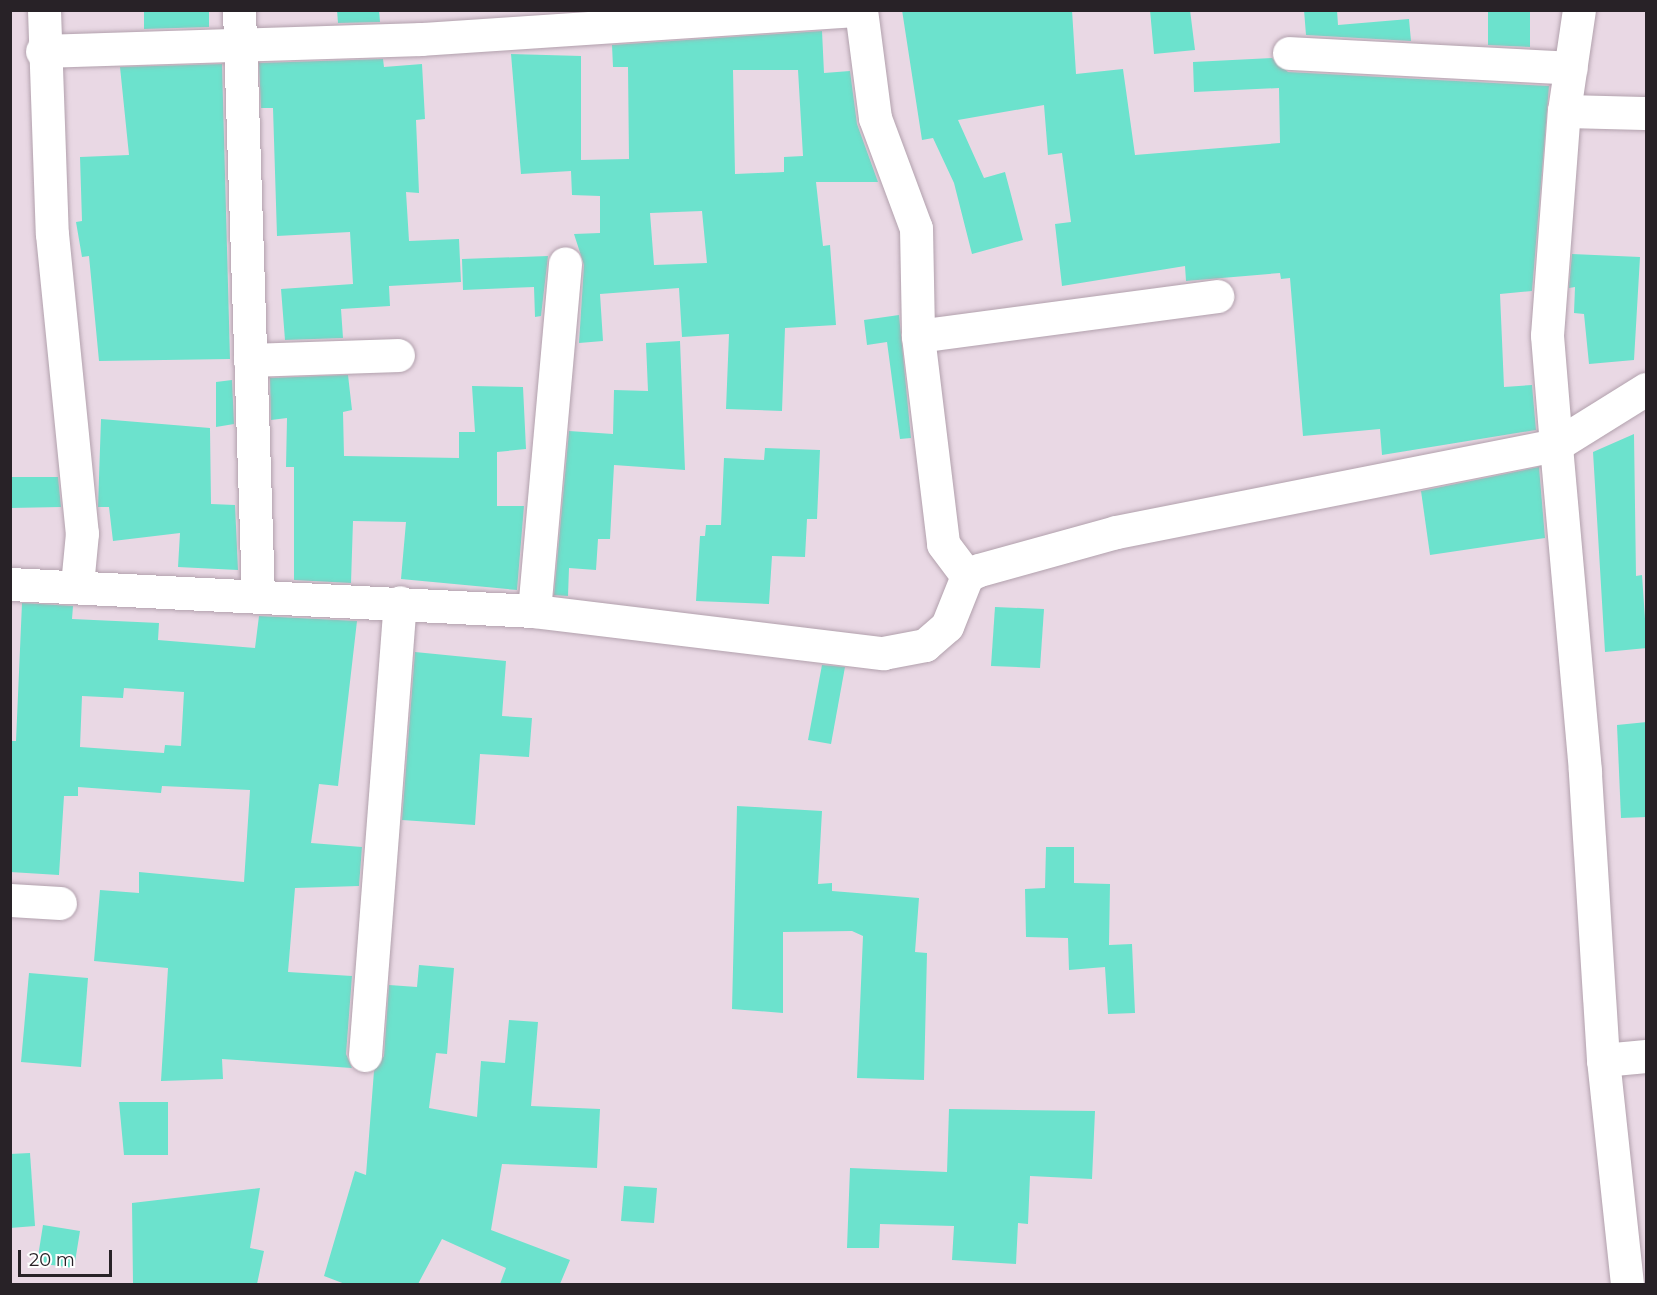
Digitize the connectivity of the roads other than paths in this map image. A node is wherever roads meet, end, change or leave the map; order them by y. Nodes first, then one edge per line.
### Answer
1 (44, 10) edge
2 (854, 10) edge
3 (861, 10) edge
4 (1579, 10) edge
5 (612, 18) edge
6 (239, 26) edge
7 (42, 51) junction
8 (1289, 53) dead end
9 (1571, 68) junction
10 (1564, 111) junction
11 (1647, 113) edge
12 (565, 263) dead end
13 (1217, 296) dead end
14 (918, 336) junction
15 (398, 355) dead end
16 (250, 360) junction
17 (1647, 389) edge
18 (1556, 445) junction
19 (967, 576) junction
20 (10, 584) edge
21 (77, 585) junction
22 (258, 595) junction
23 (400, 602) junction
24 (534, 611) junction
25 (10, 900) edge
26 (60, 903) dead end
27 (365, 1055) dead end
28 (1647, 1056) edge
29 (1603, 1060) junction
30 (1627, 1284) edge

1 - 7 street
2 - 5 street
3 - 14 street
4 - 9 street
5 - 6 street
6 - 7 street
6 - 16 street
7 - 21 street
8 - 9 street
9 - 10 street
10 - 11 street
10 - 18 street
12 - 24 street
13 - 14 street
14 - 19 street
15 - 16 street
16 - 22 street
17 - 18 street
18 - 19 street
18 - 29 street
19 - 24 street
20 - 21 street
21 - 22 street
22 - 23 street
23 - 24 street
23 - 27 street
25 - 26 street
28 - 29 street
29 - 30 street

